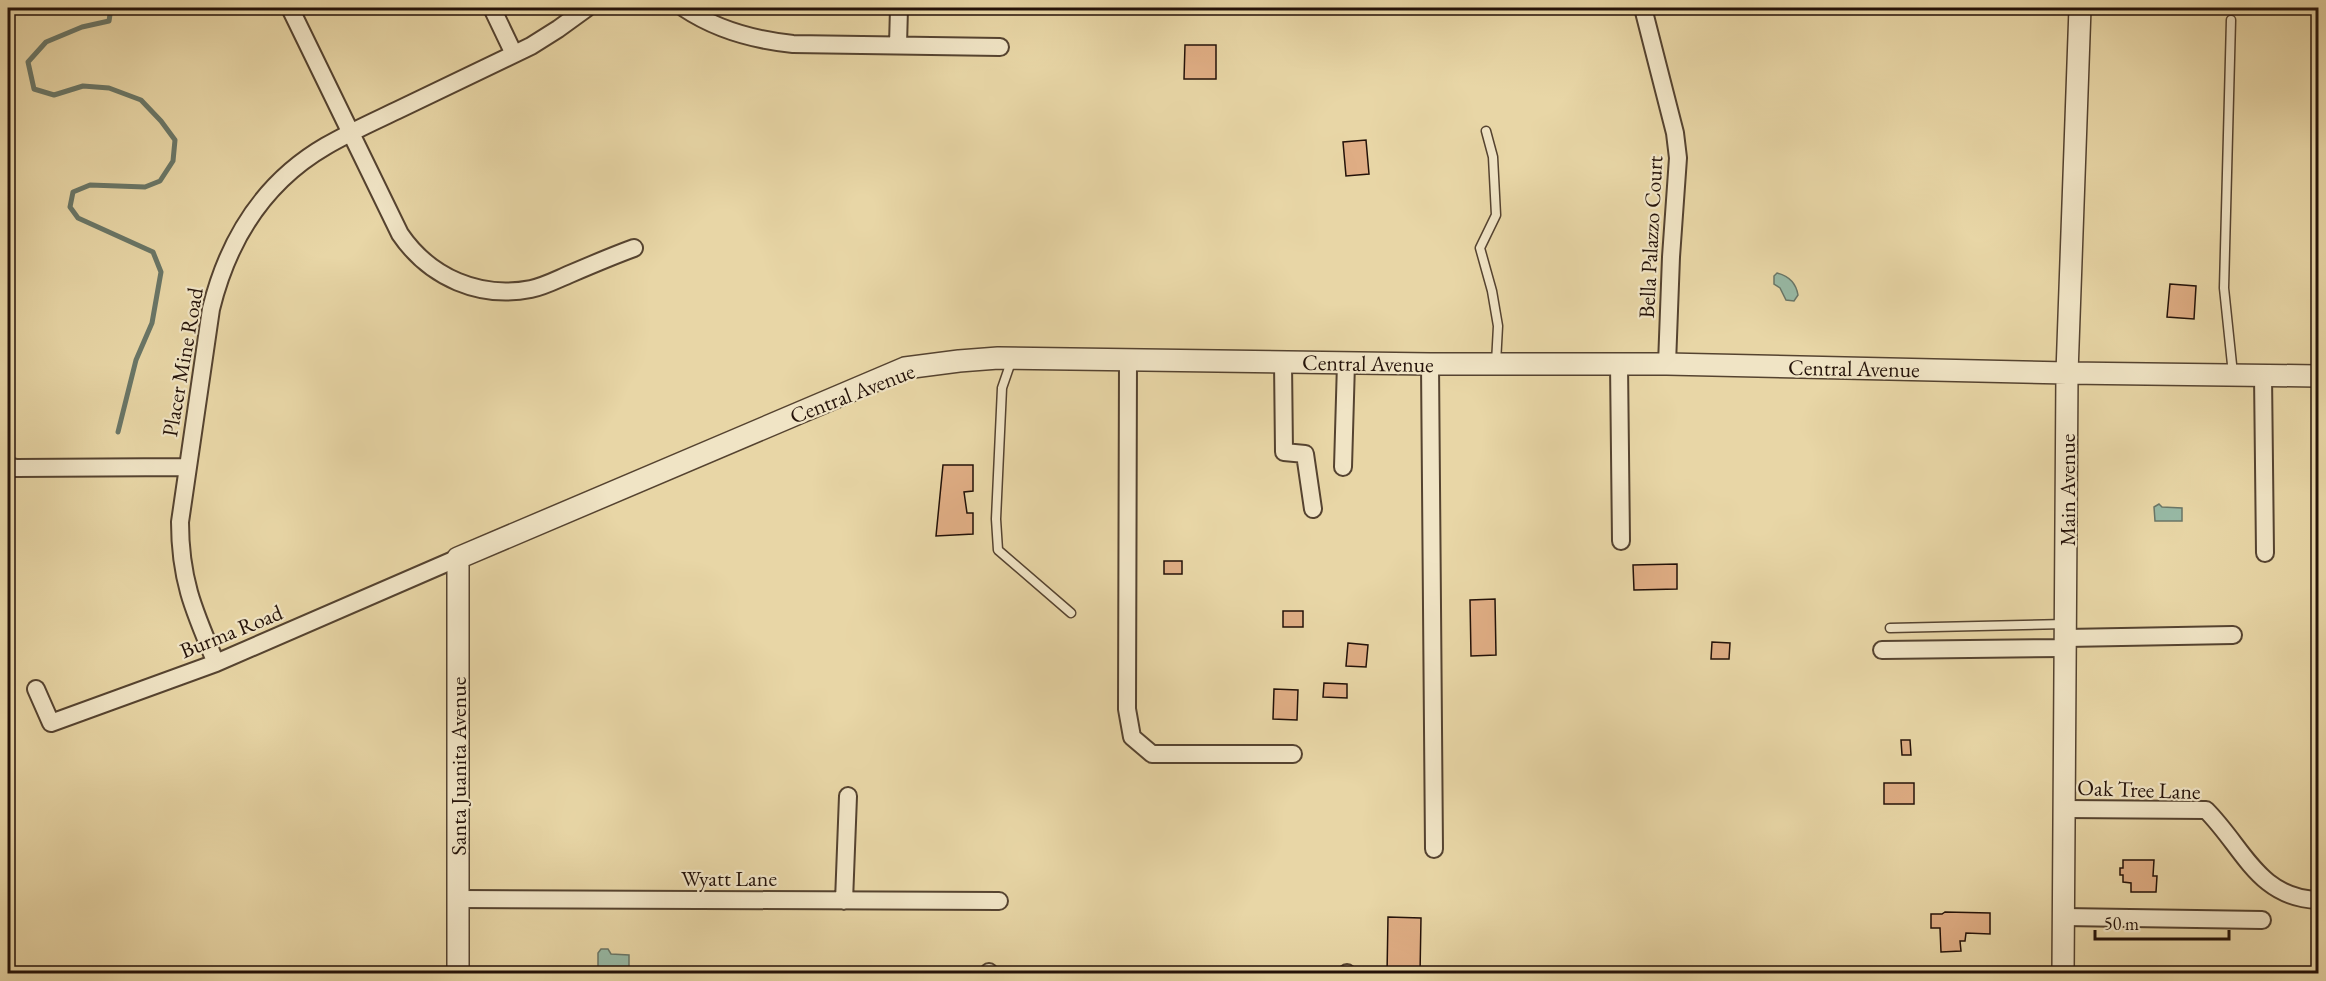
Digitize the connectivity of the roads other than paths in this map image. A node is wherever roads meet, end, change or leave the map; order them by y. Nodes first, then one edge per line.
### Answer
1 (290, 8) edge
2 (492, 8) edge
3 (587, 8) edge
4 (684, 8) edge
5 (899, 8) edge
6 (1643, 8) edge
7 (2080, 8) edge
8 (2232, 20) dead end
9 (898, 45) junction
10 (1000, 47) dead end
11 (514, 54) junction
12 (1486, 131) dead end
13 (351, 133) junction
14 (634, 248) dead end
15 (1012, 359) junction
16 (1128, 360) junction
17 (1283, 362) junction
18 (1346, 363) junction
19 (1430, 364) junction
20 (1496, 364) junction
21 (1619, 364) junction
22 (1667, 364) junction
23 (2067, 373) junction
24 (2233, 375) junction
25 (2263, 375) junction
26 (2319, 376) edge
27 (8, 466) edge
28 (1343, 467) dead end
29 (188, 468) junction
30 (1313, 509) dead end
31 (1622, 541) dead end
32 (2265, 553) dead end
33 (458, 558) junction
34 (1071, 614) dead end
35 (1890, 628) dead end
36 (2233, 635) dead end
37 (2066, 637) junction
38 (1882, 650) dead end
39 (216, 663) junction
40 (36, 689) dead end
41 (1293, 754) dead end
42 (848, 796) dead end
43 (2065, 809) junction
44 (1434, 849) dead end
45 (459, 899) junction
46 (2319, 900) edge
47 (844, 901) junction
48 (999, 901) dead end
49 (2064, 917) junction
50 (2262, 920) dead end
51 (458, 974) edge
52 (2063, 974) edge

1 - 13 street
2 - 11 street
3 - 11 street, Placer Mine Road
4 - 9 street
5 - 9 street
6 - 22 street, Bella Palazzo Court
7 - 23 street, Main Avenue
8 - 24 lane
9 - 10 street
11 - 13 street, Placer Mine Road
12 - 20 lane
13 - 14 street
13 - 29 street, Placer Mine Road
15 - 16 street, Central Avenue
15 - 33 street, Central Avenue
15 - 34 lane
16 - 17 street, Central Avenue
16 - 41 street
17 - 18 street, Central Avenue
17 - 30 street
18 - 19 street, Central Avenue
18 - 28 street
19 - 20 street, Central Avenue
19 - 44 street
20 - 21 street, Central Avenue
21 - 22 street, Central Avenue
21 - 31 street
22 - 23 street, Central Avenue
23 - 24 street, Central Avenue
23 - 37 street, Main Avenue
24 - 25 street, Central Avenue
25 - 26 street, Central Avenue
25 - 32 street
27 - 29 street
29 - 39 street, Placer Mine Road
33 - 39 street, Burma Road
33 - 45 street, Santa Juanita Avenue
35 - 37 lane
36 - 37 street
37 - 38 street
37 - 43 street, Main Avenue
39 - 40 street, Burma Road
42 - 47 street
43 - 46 street, Oak Tree Lane
43 - 49 street, Main Avenue
45 - 47 street, Wyatt Lane
45 - 51 street, Santa Juanita Avenue
47 - 48 street, Wyatt Lane
49 - 50 street
49 - 52 street, Main Avenue

